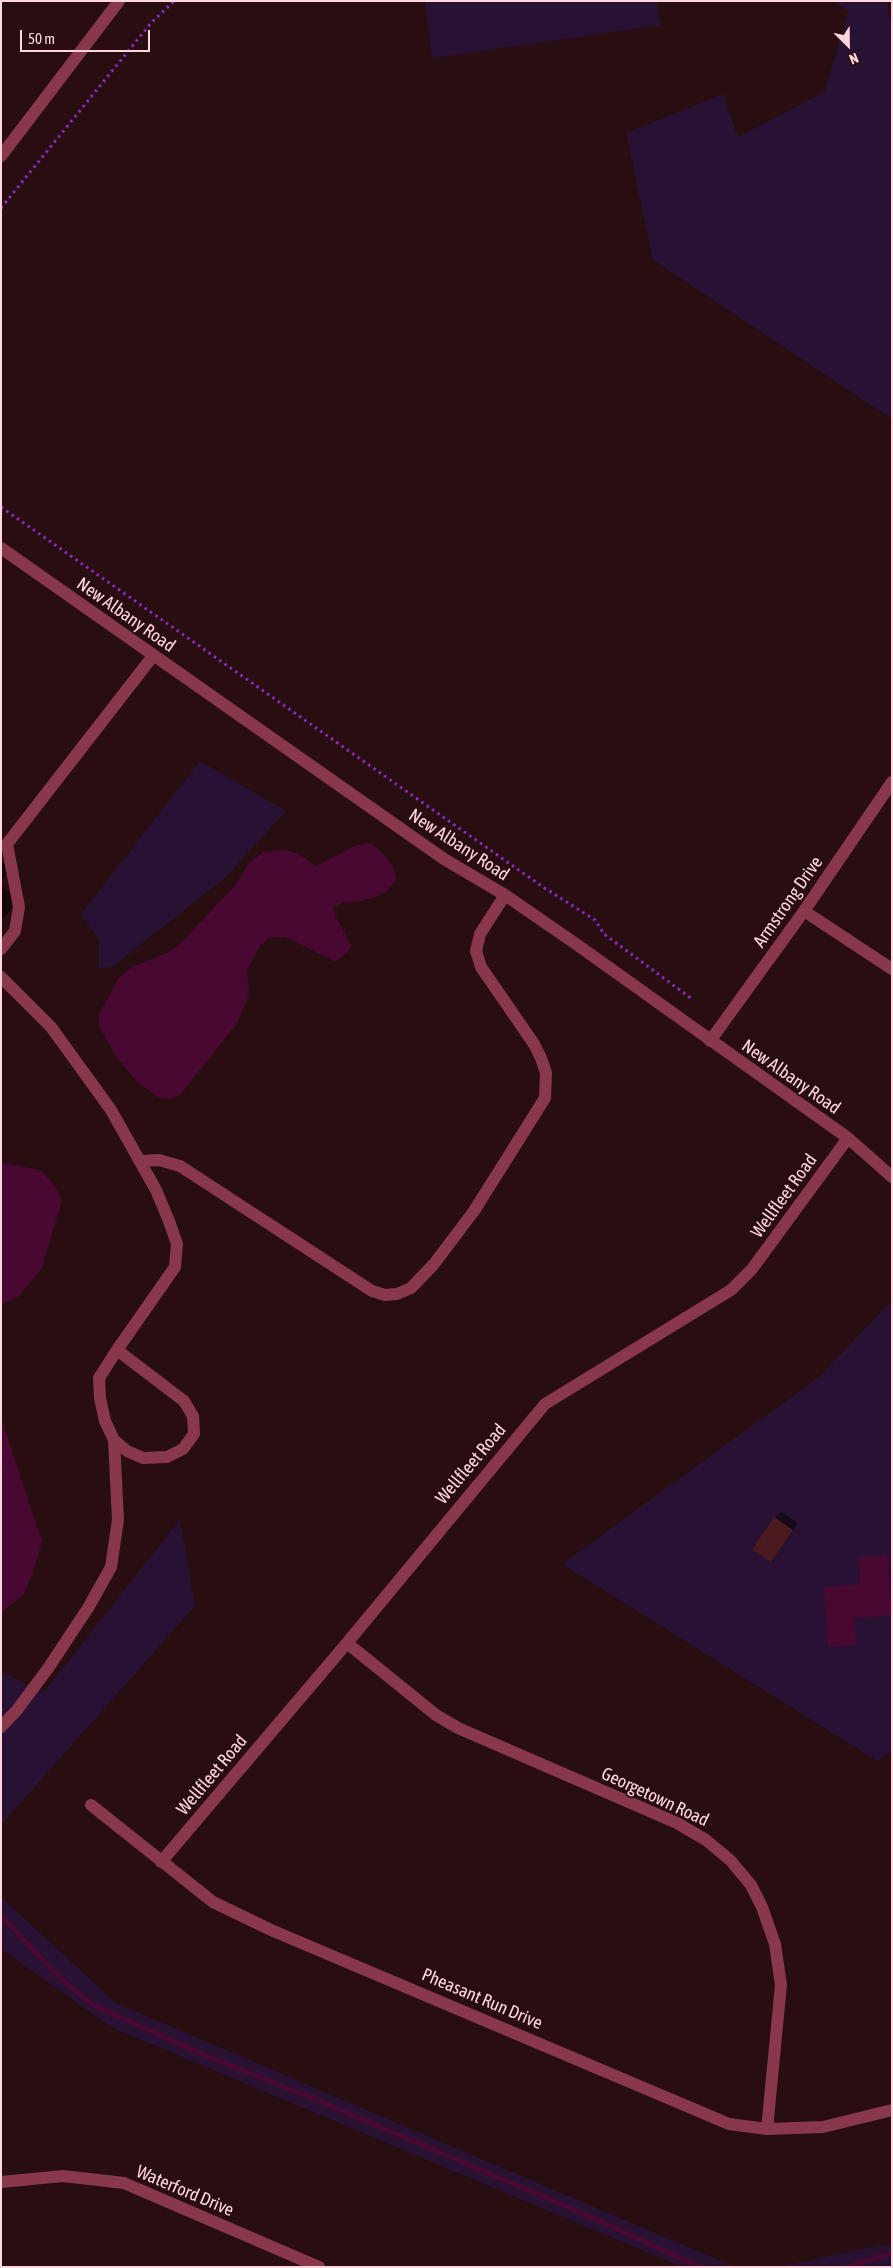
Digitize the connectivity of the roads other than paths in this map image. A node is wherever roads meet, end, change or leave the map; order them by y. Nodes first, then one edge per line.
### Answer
1 (119, 1) edge
2 (1, 156) edge
3 (1, 548) edge
4 (153, 656) junction
5 (892, 782) edge
6 (505, 895) junction
7 (804, 911) junction
8 (1, 949) edge
9 (892, 969) edge
10 (1, 976) edge
11 (710, 1041) junction
12 (848, 1138) junction
13 (140, 1161) junction
14 (892, 1177) edge
15 (117, 1350) junction
16 (114, 1440) junction
17 (347, 1642) junction
18 (1, 1727) edge
19 (91, 1805) dead end
20 (161, 1862) junction
21 (892, 2110) edge
22 (767, 2129) junction
23 (1, 2182) edge
24 (319, 2267) edge

1 - 2 street
3 - 4 street, New Albany Road
4 - 6 street, New Albany Road
4 - 8 street
5 - 7 street, Armstrong Drive
6 - 11 street, New Albany Road
6 - 13 street
7 - 9 street
7 - 11 street, Armstrong Drive
10 - 13 street
11 - 12 street, New Albany Road
12 - 14 street, New Albany Road
12 - 17 street, Wellfleet Road
13 - 15 street
15 - 16 street
15 - 16 street
16 - 18 street
17 - 20 street, Wellfleet Road
17 - 22 street, Georgetown Road
19 - 20 street, Pheasant Run Drive
20 - 22 street, Pheasant Run Drive
21 - 22 street, Pheasant Run Drive
23 - 24 street, Waterford Drive

